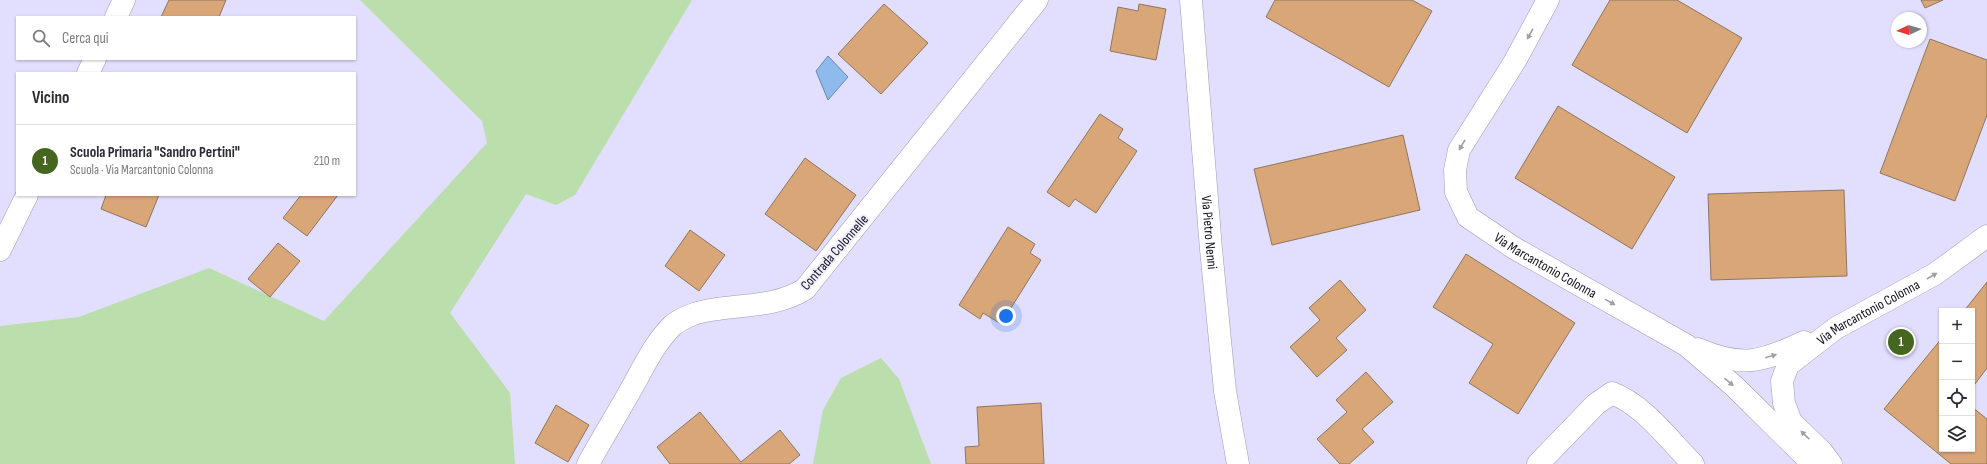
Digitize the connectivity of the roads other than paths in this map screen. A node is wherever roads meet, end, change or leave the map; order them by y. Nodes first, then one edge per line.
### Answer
1 (124, 0) edge
2 (1037, 0) edge
3 (1191, 0) edge
4 (1548, 0) edge
5 (116, 16) edge
6 (94, 60) edge
7 (88, 72) edge
8 (27, 196) edge
9 (1987, 236) edge
10 (0, 250) edge
11 (1836, 328) junction
12 (1680, 341) junction
13 (588, 464) edge
14 (1238, 464) edge
15 (1538, 464) edge
16 (1693, 464) edge
17 (1813, 464) edge
18 (1831, 464) edge

1 - 5 street
2 - 13 street, Contrada Colonnelle
3 - 14 street, Via Pietro Nenni
4 -> 12 street, Via Marcantonio Colonna
6 - 7 street
8 - 10 street
11 -> 9 street, Via Marcantonio Colonna
12 -> 11 street
18 -> 11 street, Via Marcantonio Colonna
12 -> 17 street, Via Marcantonio Colonna
15 - 16 street

